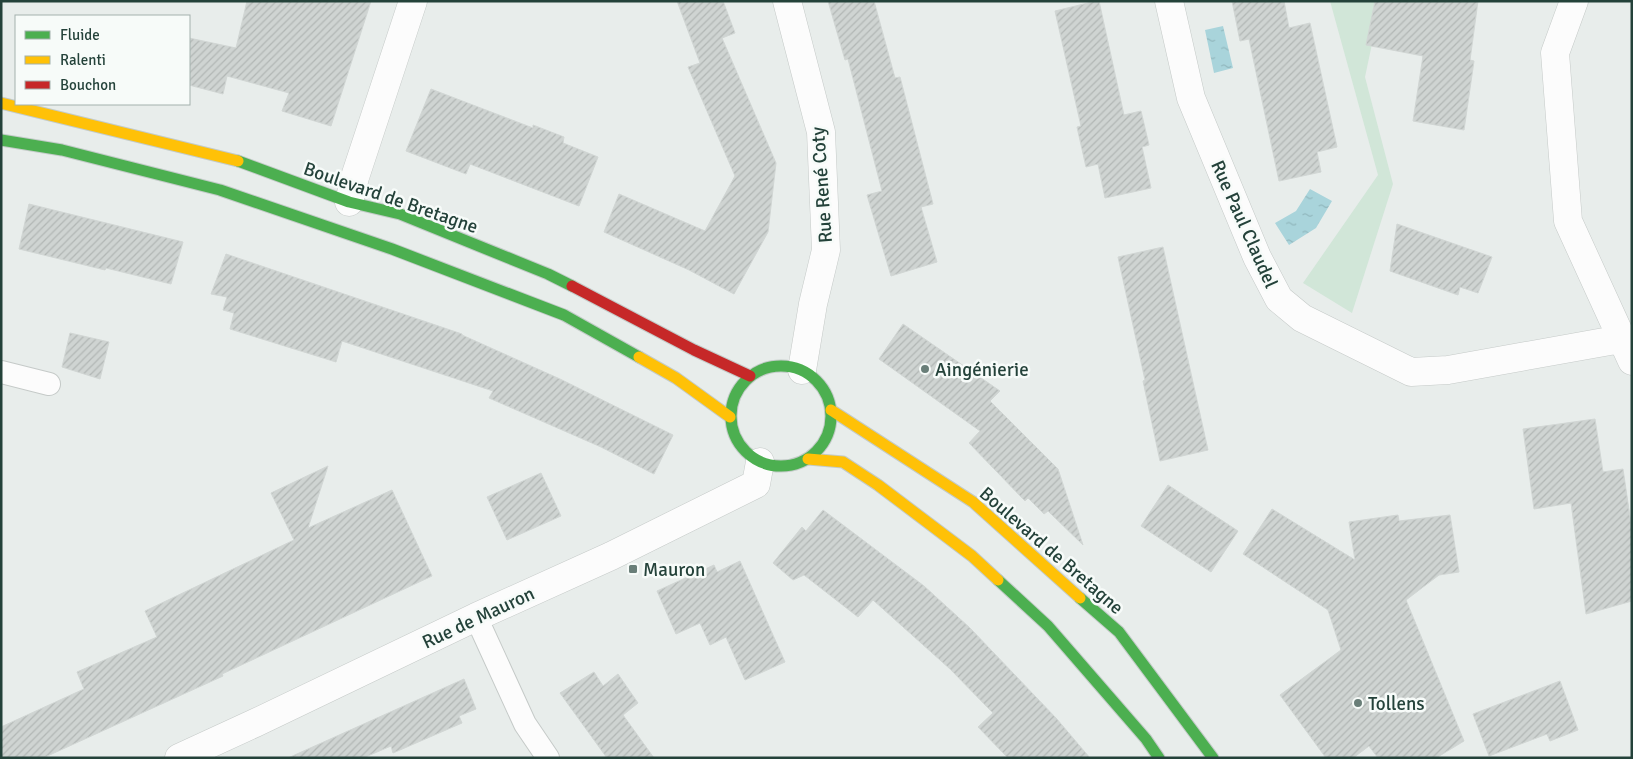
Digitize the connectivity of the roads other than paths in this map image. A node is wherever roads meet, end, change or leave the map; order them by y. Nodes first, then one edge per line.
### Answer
1 (413, 1) edge
2 (787, 1) edge
3 (1169, 1) edge
4 (1574, 1) edge
5 (1, 103) edge
6 (1, 140) edge
7 (349, 202) junction
8 (1626, 350) edge
9 (802, 370) junction
10 (1, 372) edge
11 (750, 376) junction
12 (50, 384) dead end
13 (831, 410) junction
14 (730, 417) junction
15 (808, 458) junction
16 (760, 462) junction
17 (476, 617) junction
18 (179, 758) edge
19 (548, 758) edge
20 (1159, 758) edge
21 (1213, 758) edge

1 - 7 street
2 - 9 street, Rue René Coty
3 - 8 street, Rue Paul Claudel
4 - 8 street
5 - 7 main road, Boulevard de Bretagne
6 - 14 main road
7 - 11 main road, Boulevard de Bretagne
9 - 11 main road
9 - 13 main road
10 - 12 lane
11 - 14 main road
13 - 15 main road
13 - 21 main road, Boulevard de Bretagne
14 - 16 main road
15 - 16 main road
15 - 20 main road
16 - 17 street, Rue de Mauron
17 - 18 street, Rue de Mauron
17 - 19 lane

